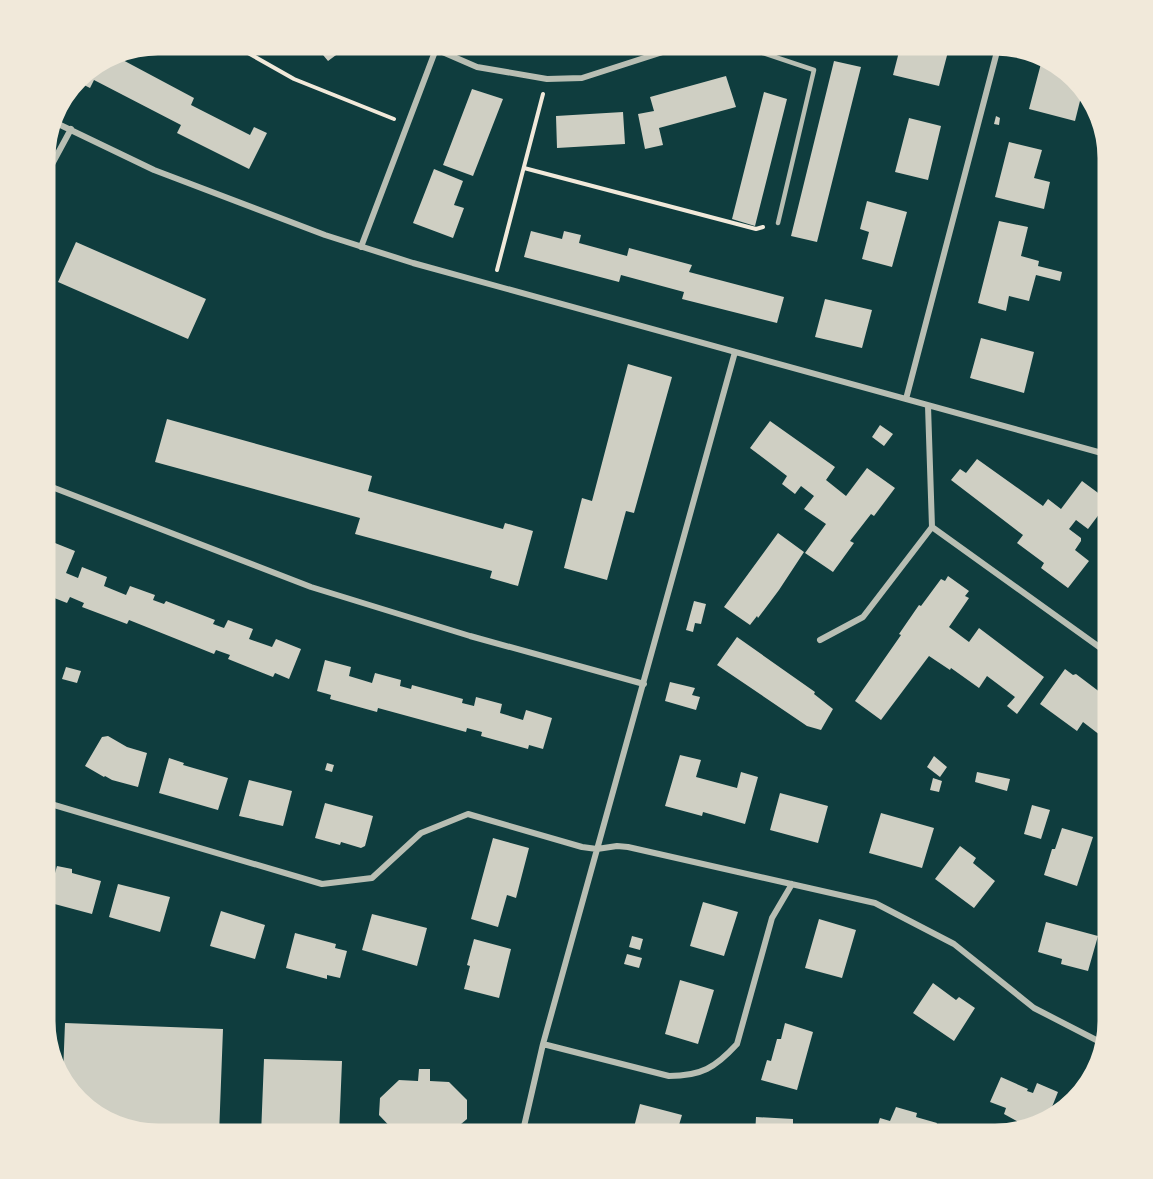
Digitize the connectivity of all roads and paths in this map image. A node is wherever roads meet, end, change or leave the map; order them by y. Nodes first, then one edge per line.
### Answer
1 (249, 54) edge
2 (434, 54) edge
3 (447, 54) edge
4 (659, 54) edge
5 (766, 54) edge
6 (996, 54) edge
7 (547, 79) junction
8 (60, 124) edge
9 (407, 125) junction
10 (71, 129) junction
11 (54, 160) edge
12 (524, 168) junction
13 (778, 223) joint
14 (361, 247) junction
15 (493, 285) junction
16 (735, 352) junction
17 (906, 399) junction
18 (928, 406) junction
19 (1099, 452) edge
20 (54, 488) edge
21 (932, 527) junction
22 (820, 640) dead end
23 (1099, 646) edge
24 (644, 684) junction
25 (54, 805) edge
26 (597, 849) junction
27 (792, 884) junction
28 (1097, 1040) edge
29 (543, 1044) junction
30 (525, 1125) edge

1 - 9 path
2 - 9 street
3 - 7 street
4 - 7 street
5 - 13 lane
6 - 17 street
7 - 12 path
8 - 10 street
9 - 14 street
10 - 11 street
10 - 14 street
12 - 13 path
12 - 15 path
14 - 15 street
15 - 16 street
16 - 17 street
16 - 24 street
17 - 18 street
18 - 19 street
18 - 21 street
20 - 24 street
21 - 22 street
21 - 23 street
24 - 26 street
25 - 26 street
26 - 27 street
26 - 29 street
27 - 28 street
27 - 29 street
29 - 30 street

